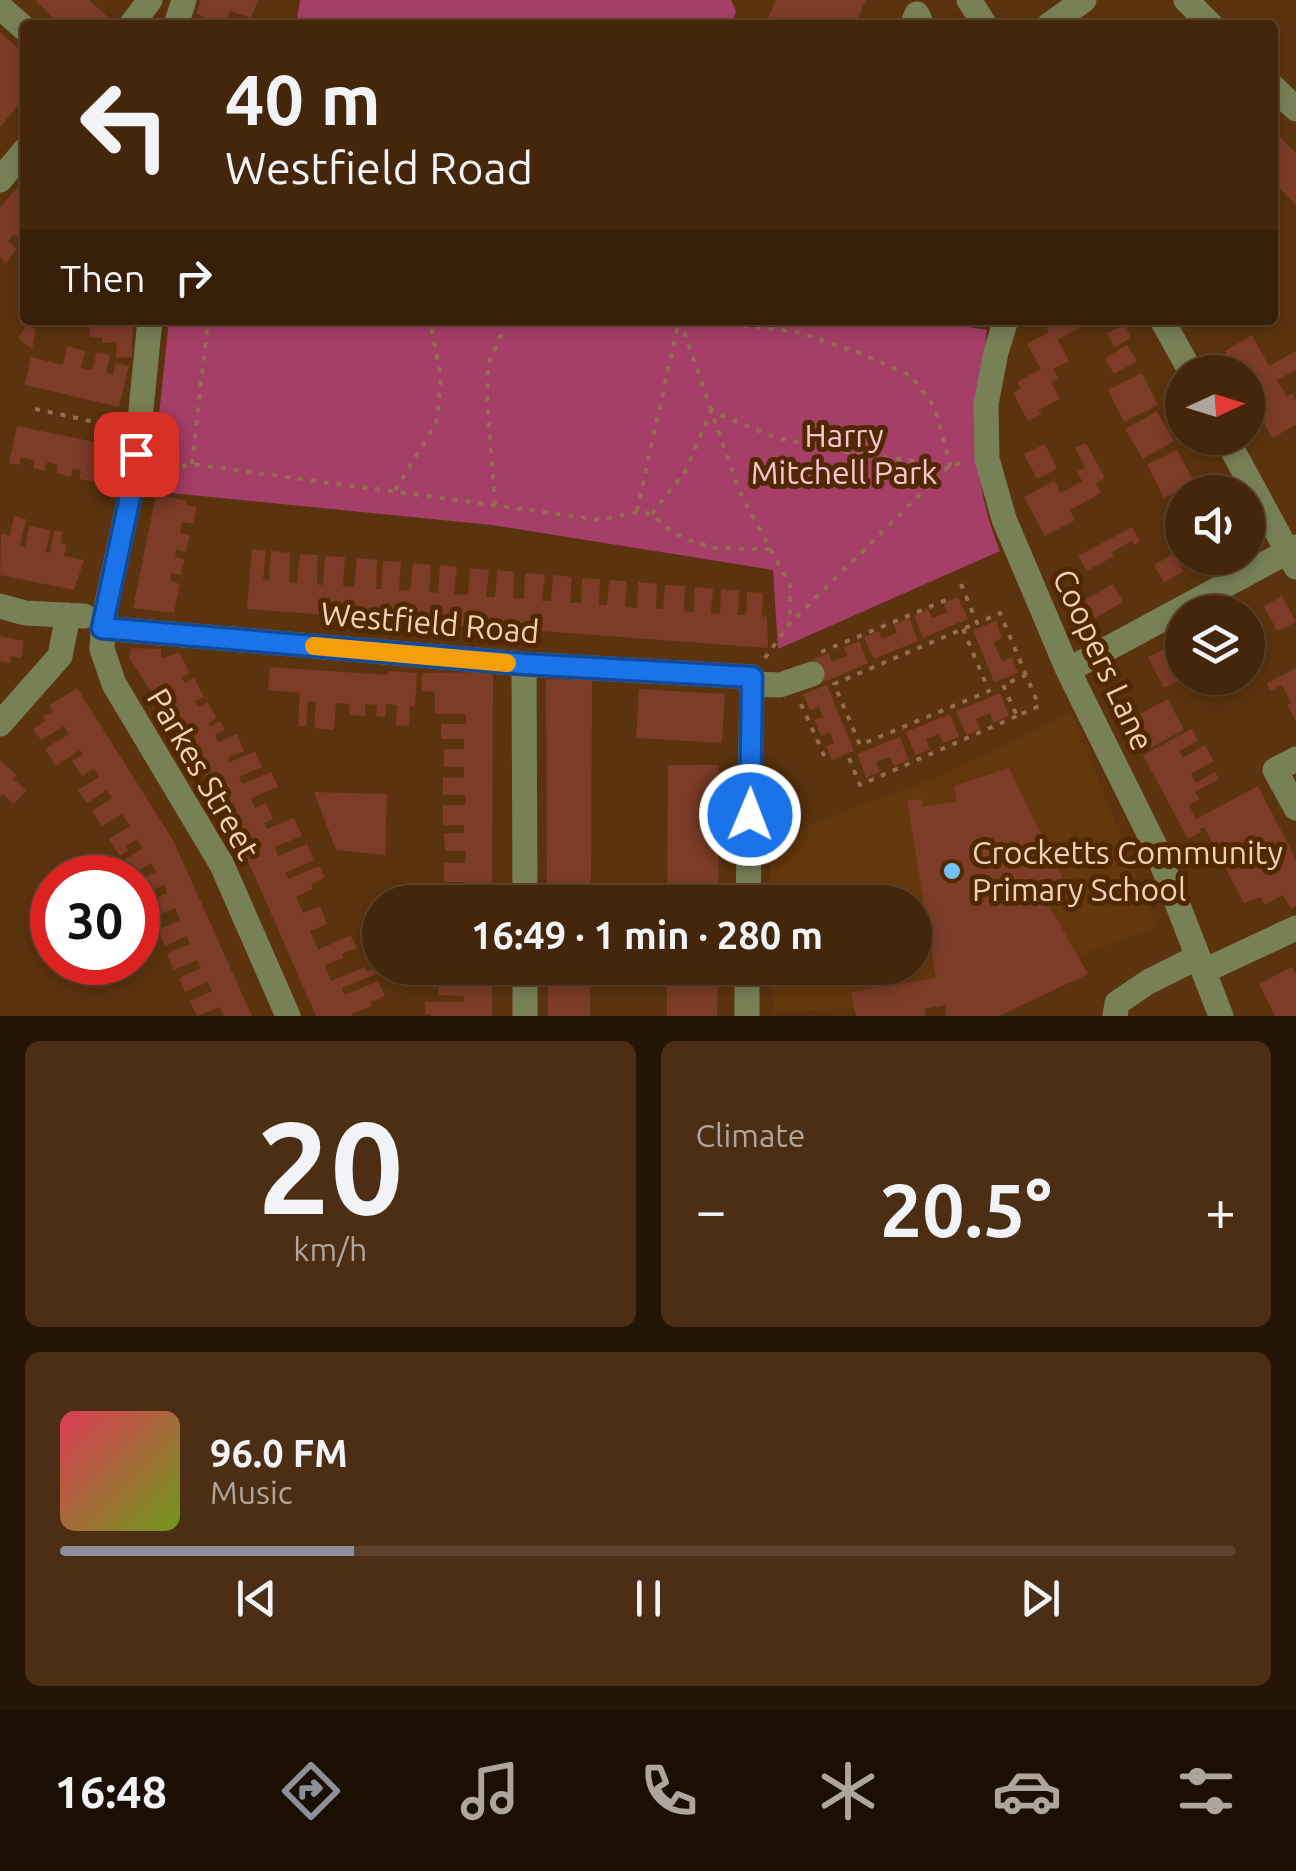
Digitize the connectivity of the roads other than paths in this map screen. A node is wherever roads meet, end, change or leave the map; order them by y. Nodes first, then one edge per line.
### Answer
1 (150, 0) edge
2 (1084, 0) edge
3 (1186, 0) edge
4 (0, 7) edge
5 (135, 20) edge
6 (1056, 20) edge
7 (1206, 20) edge
8 (20, 24) edge
9 (20, 156) edge
10 (0, 180) edge
11 (149, 325) edge
12 (1004, 325) edge
13 (1165, 325) edge
14 (1182, 355) edge
15 (1236, 455) edge
16 (1293, 555) edge
17 (12, 610) edge
18 (103, 623) junction
19 (66, 626) junction
20 (106, 661) junction
21 (524, 664) junction
22 (805, 670) road end
23 (1068, 670) junction
24 (752, 680) junction
25 (0, 724) edge
26 (1296, 758) edge
27 (1296, 808) edge
28 (525, 885) edge
29 (748, 885) edge
30 (1296, 928) edge
31 (1201, 964) junction
32 (525, 985) edge
33 (748, 985) edge
34 (288, 1016) edge
35 (525, 1016) edge
36 (747, 1016) edge
37 (1115, 1016) edge
38 (1221, 1016) edge

1 - 5 street
2 - 6 street
3 - 7 street
4 - 8 street
9 - 10 street
11 - 18 street, Parkes Street
12 - 23 street, Coopers Lane
13 - 14 street
15 - 16 street
16 - 23 street
17 - 19 street
18 - 19 street, Westfield Road
18 - 20 street, Parkes Street
18 - 21 street, Westfield Road
19 - 20 street
19 - 25 street
20 - 34 street, Parkes Street
21 - 24 street, Westfield Road
21 - 28 street
22 - 24 street, Westfield Road
23 - 31 street, Coopers Lane
24 - 29 street
26 - 27 street
30 - 31 street
31 - 37 street
31 - 38 street, Coopers Lane
32 - 35 street
33 - 36 street

